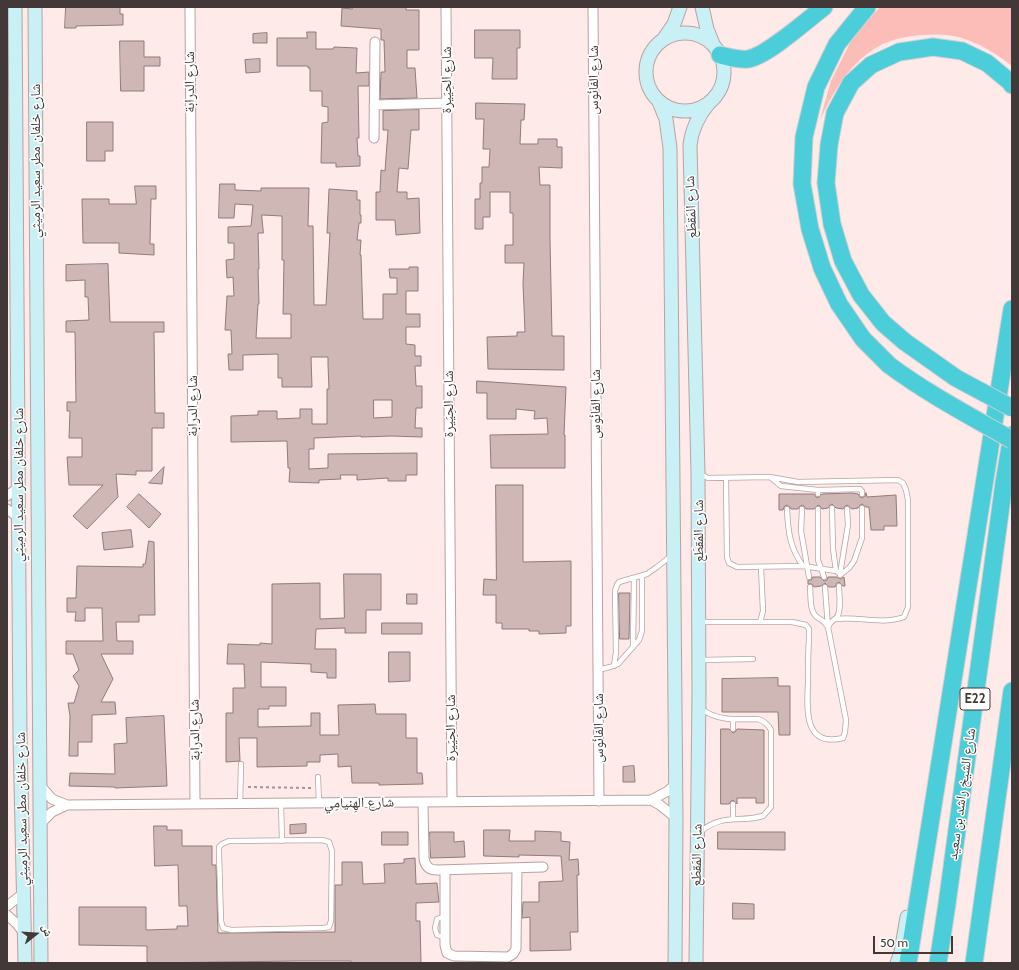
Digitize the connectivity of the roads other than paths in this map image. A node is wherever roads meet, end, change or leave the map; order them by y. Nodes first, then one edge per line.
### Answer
1 (15, 7) edge
2 (35, 7) edge
3 (190, 7) edge
4 (446, 7) edge
5 (593, 7) edge
6 (680, 7) edge
7 (702, 7) edge
8 (824, 7) edge
9 (867, 7) edge
10 (665, 37) junction
11 (375, 42) dead end
12 (717, 50) junction
13 (1012, 85) edge
14 (659, 102) junction
15 (447, 103) junction
16 (709, 104) junction
17 (374, 105) junction
18 (374, 138) dead end
19 (1012, 310) edge
20 (1012, 408) edge
21 (1012, 435) edge
22 (1012, 440) edge
23 (698, 473) junction
24 (726, 478) junction
25 (770, 478) junction
26 (20, 487) junction
27 (787, 487) junction
28 (787, 494) dead end
29 (862, 494) dead end
30 (7, 496) edge
31 (7, 508) edge
32 (832, 508) dead end
33 (862, 508) dead end
34 (802, 509) dead end
35 (818, 509) dead end
36 (847, 509) dead end
37 (787, 510) dead end
38 (19, 518) junction
39 (674, 554) junction
40 (802, 566) junction
41 (761, 567) junction
42 (808, 567) junction
43 (822, 569) junction
44 (838, 574) junction
45 (642, 576) junction
46 (809, 577) dead end
47 (824, 577) dead end
48 (634, 578) junction
49 (839, 586) dead end
50 (810, 587) dead end
51 (825, 587) dead end
52 (836, 619) junction
53 (699, 622) junction
54 (760, 622) junction
55 (828, 627) junction
56 (633, 647) junction
57 (753, 659) dead end
58 (699, 660) junction
59 (614, 666) junction
60 (598, 670) junction
61 (1012, 691) edge
62 (699, 706) junction
63 (733, 719) junction
64 (733, 729) dead end
65 (40, 736) junction
66 (20, 737) junction
67 (241, 764) dead end
68 (318, 777) dead end
69 (676, 784) junction
70 (40, 786) junction
71 (651, 800) junction
72 (452, 801) junction
73 (599, 801) junction
74 (423, 802) junction
75 (319, 803) junction
76 (195, 804) junction
77 (281, 804) junction
78 (733, 804) dead end
79 (67, 805) junction
80 (240, 805) junction
81 (676, 818) junction
82 (733, 819) junction
83 (40, 824) junction
84 (698, 833) junction
85 (282, 841) junction
86 (517, 868) junction
87 (543, 868) dead end
88 (445, 870) junction
89 (922, 876) junction
90 (24, 893) junction
91 (7, 906) edge
92 (7, 915) edge
93 (24, 938) junction
94 (16, 963) edge
95 (25, 963) edge
96 (41, 963) edge
97 (675, 963) edge
98 (696, 963) edge
99 (897, 963) edge
100 (908, 963) edge
101 (938, 963) edge
102 (974, 963) edge

1 - 26 street, شارع خلفان مطر سعيد الرميثي
2 - 65 street, شارع خلفان مطر سعيد الرميثي
3 - 76 street, شارع الدرابة
4 - 15 street, شارع الحِيَيرة
5 - 60 street, شارع الفانُوس
6 - 10 street
7 - 12 street
8 - 12 highway
9 - 22 highway, bridge
10 - 12 street
10 - 14 street
11 - 17 street
12 - 16 street
13 - 20 highway, bridge
14 - 16 street
14 - 39 street, شارع المَقطَع
15 - 17 street
15 - 72 street, شارع الحِيَيرة
16 - 23 street, شارع المَقطَع
17 - 18 street
19 - 89 highway
21 - 101 highway, شارع الشيخ راشد بن سعيد / E22
23 - 24 lane
23 - 53 street, شارع المَقطَع
24 - 25 lane
24 - 41 lane
25 - 27 lane
25 - 52 lane
26 - 30 street
26 - 38 street, شارع خلفان مطر سعيد الرميثي
27 - 28 lane
27 - 29 lane
31 - 38 street
32 - 44 lane
33 - 44 lane
34 - 42 lane
35 - 43 lane
36 - 44 lane
37 - 40 lane
38 - 66 street, شارع خلفان مطر سعيد الرميثي
39 - 45 lane
39 - 69 street, شارع المَقطَع
40 - 41 lane
40 - 42 lane
41 - 54 lane
42 - 43 lane
42 - 46 lane
43 - 44 lane
43 - 47 lane
45 - 48 lane
45 - 56 lane
48 - 56 lane
48 - 59 lane
49 - 52 lane
50 - 55 lane
51 - 55 lane
52 - 55 lane
53 - 54 lane
53 - 58 street, شارع المَقطَع
54 - 55 lane
56 - 59 lane
57 - 58 lane
58 - 62 street, شارع المَقطَع
59 - 60 lane
60 - 73 street, شارع الفانُوس
61 - 102 highway, E22
62 - 63 lane
62 - 84 street, شارع المَقطَع
63 - 64 lane
63 - 82 lane
65 - 66 street
65 - 70 street, شارع خلفان مطر سعيد الرميثي
66 - 90 street, شارع خلفان مطر سعيد الرميثي
67 - 80 lane
68 - 75 lane
69 - 71 street, شارع الهِنيامِي
69 - 81 street, شارع المَقطَع
70 - 79 street, شارع الهِنيامِي
70 - 83 street, شارع خلفان مطر سعيد الرميثي
71 - 73 street, شارع الهِنيامِي
71 - 81 street
72 - 73 street, شارع الهِنيامِي
72 - 74 street, شارع الهِنيامِي
74 - 75 street, شارع الهِنيامِي
74 - 88 street
75 - 77 street, شارع الهِنيامِي
76 - 79 street, شارع الهِنيامِي
76 - 80 street, شارع الهِنيامِي
77 - 80 street, شارع الهِنيامِي
77 - 85 lane
78 - 82 lane
79 - 83 street, شارع الهِنيامِي
81 - 97 street, شارع المَقطَع
82 - 84 lane
83 - 96 street, شارع خلفان مطر سعيد الرميثي
84 - 98 street, شارع المَقطَع
85 - 85 lane
86 - 87 street
86 - 88 street
86 - 88 street
89 - 99 street
89 - 100 highway
90 - 91 street
90 - 93 street, شارع خلفان مطر سعيد الرميثي
92 - 93 street
93 - 94 street
93 - 95 street, شارع خلفان مطر سعيد الرميثي

